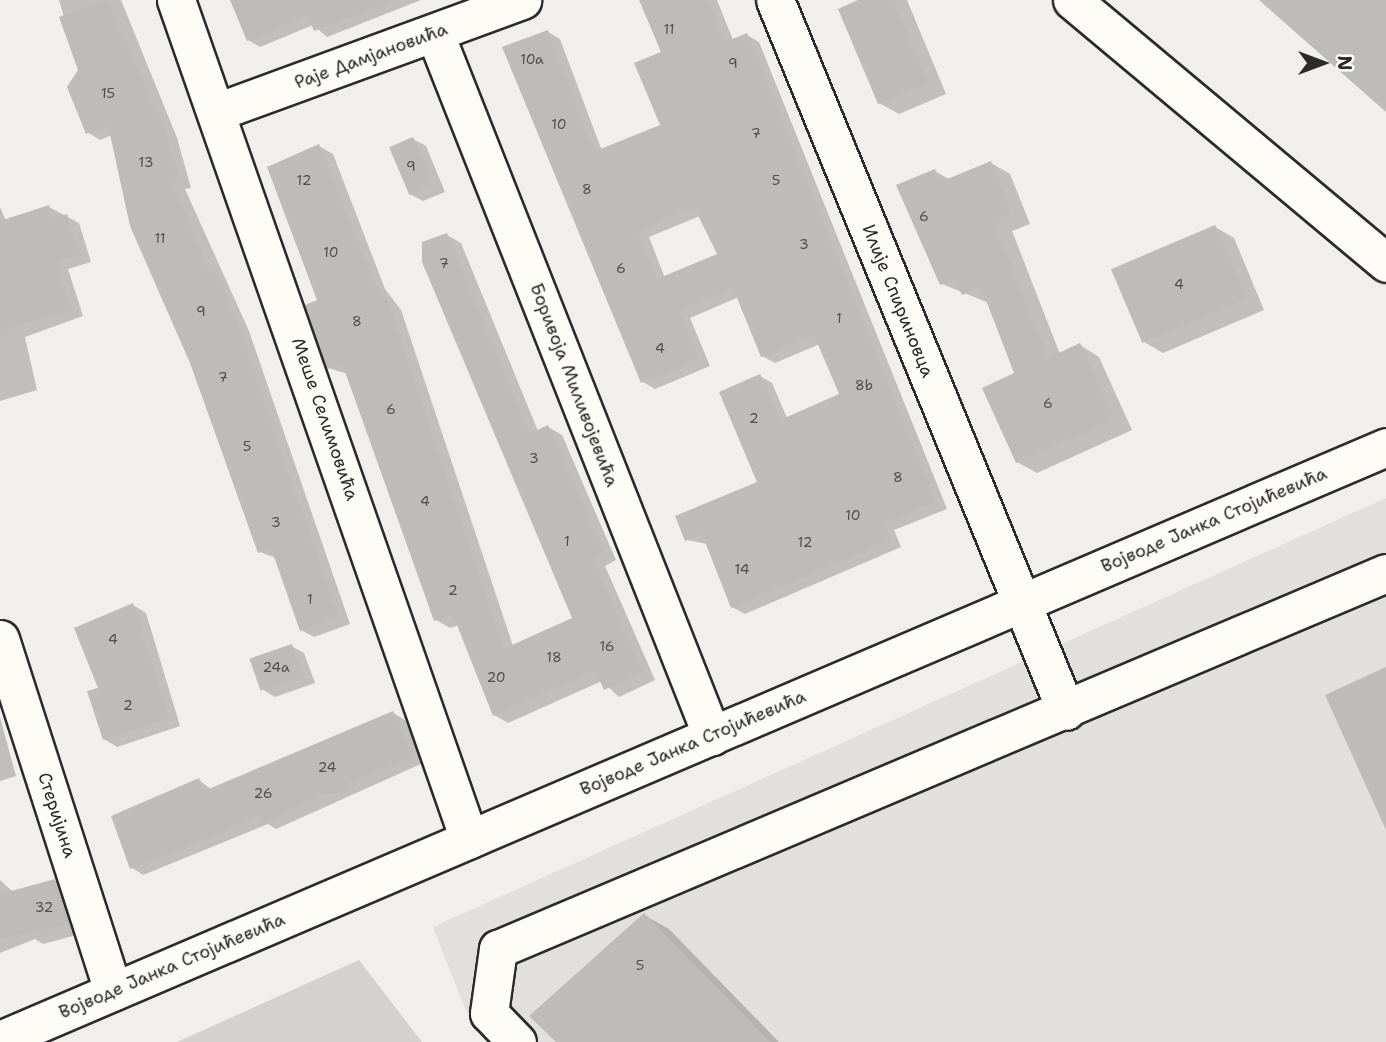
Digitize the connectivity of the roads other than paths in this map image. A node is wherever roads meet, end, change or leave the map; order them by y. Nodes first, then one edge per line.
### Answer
1 (176, 0) edge
2 (522, 0) edge
3 (775, 0) edge
4 (1072, 0) edge
5 (435, 34) junction
6 (219, 111) junction
7 (1386, 263) edge
8 (1386, 447) edge
9 (1386, 573) edge
10 (1023, 600) junction
11 (0, 639) edge
12 (1066, 711) junction
13 (712, 736) junction
14 (469, 839) junction
15 (113, 991) junction
16 (0, 1040) edge
17 (517, 1042) edge

1 - 6 street, Меше Селимовића
2 - 5 street, Раје Дамјановића
3 - 10 street, Илије Спириновца
4 - 7 street
5 - 6 street, Раје Дамјановића
5 - 13 street, Боривоја Миливојевића
6 - 14 street, Меше Селимовића
8 - 10 street, Војводе Јанка Стојићевића
9 - 12 street
10 - 12 street, Илије Спириновца
10 - 13 street, Војводе Јанка Стојићевића
11 - 15 street, Стеријина
12 - 17 street
13 - 14 street, Војводе Јанка Стојићевића
14 - 15 street, Војводе Јанка Стојићевића
15 - 16 street, Војводе Јанка Стојићевића

